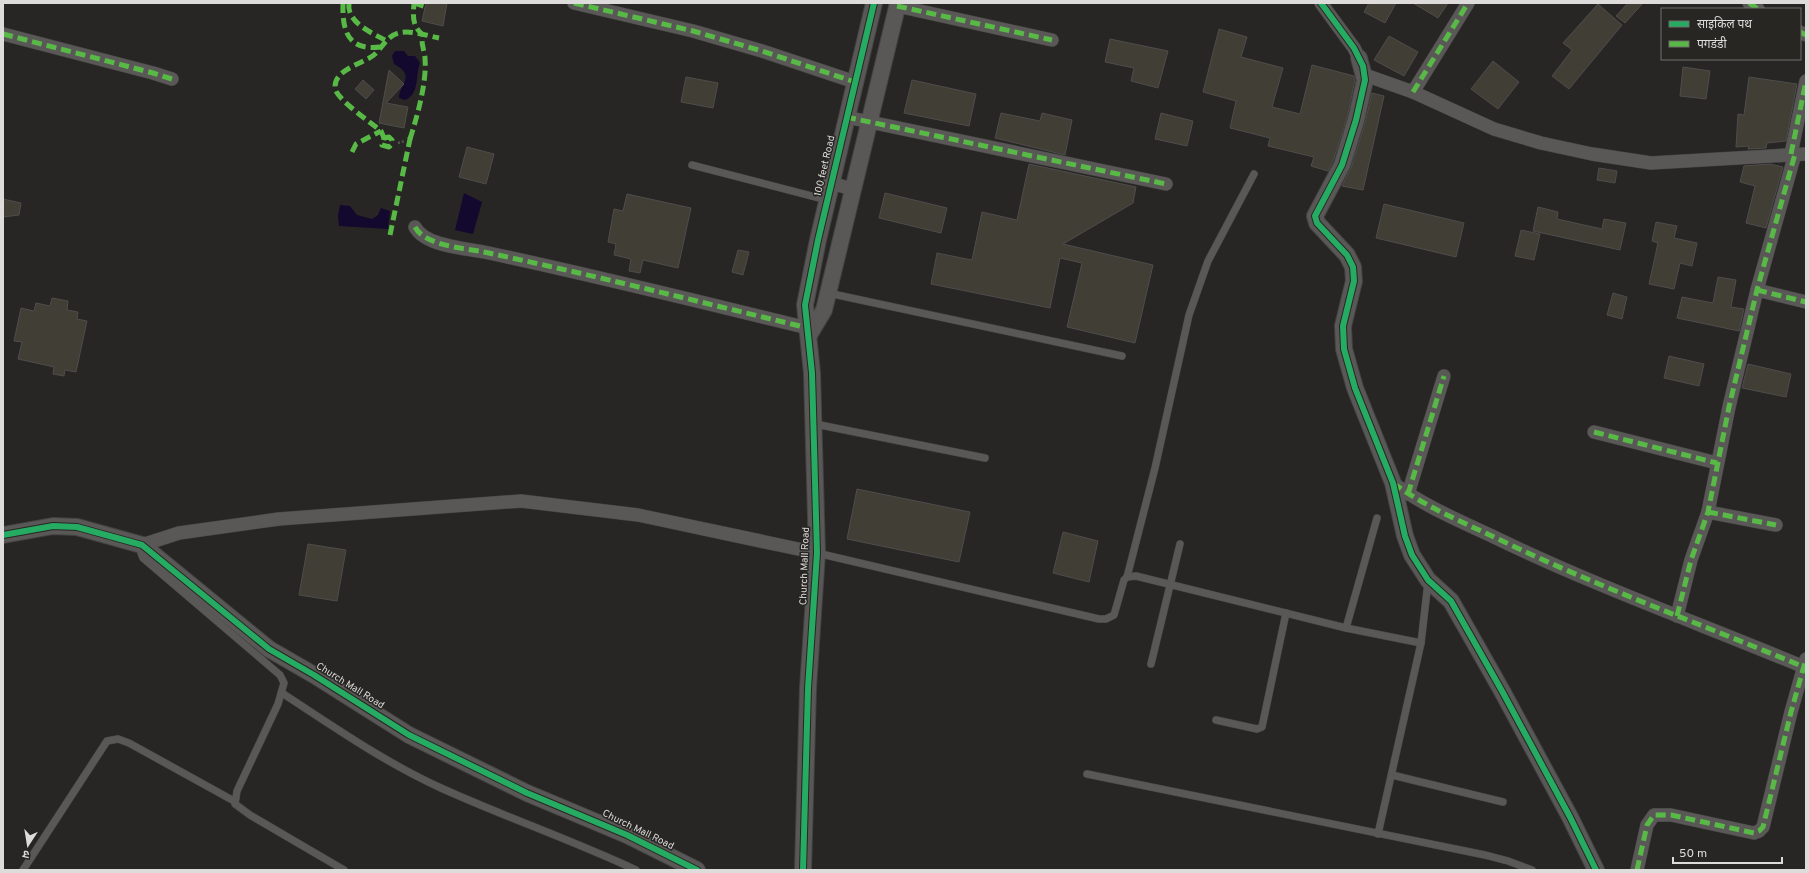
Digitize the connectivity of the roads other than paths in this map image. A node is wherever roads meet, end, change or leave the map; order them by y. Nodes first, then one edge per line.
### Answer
1 (574, 3) edge
2 (874, 3) edge
3 (1321, 3) edge
4 (1468, 3) edge
5 (898, 5) edge
6 (3, 34) edge
7 (1052, 40) dead end
8 (1359, 58) joint
9 (1365, 75) junction
10 (172, 79) dead end
11 (1806, 81) edge
12 (855, 82) junction
13 (1413, 92) junction
14 (846, 117) junction
15 (869, 123) junction
16 (1798, 154) edge
17 (692, 165) dead end
18 (1254, 174) dead end
19 (831, 183) junction
20 (1166, 184) dead end
21 (852, 189) junction
22 (827, 200) junction
23 (415, 227) dead end
24 (1757, 290) junction
25 (828, 293) junction
26 (1806, 302) edge
27 (809, 331) junction
28 (1122, 356) dead end
29 (1444, 376) dead end
30 (814, 424) junction
31 (1594, 432) dead end
32 (985, 458) dead end
33 (1717, 462) junction
34 (1393, 483) junction
35 (1408, 494) junction
36 (1708, 512) junction
37 (1377, 518) dead end
38 (1776, 525) dead end
39 (3, 535) edge
40 (1180, 544) dead end
41 (142, 545) junction
42 (817, 553) junction
43 (1127, 577) junction
44 (1428, 580) junction
45 (1170, 585) junction
46 (1286, 613) junction
47 (1677, 616) junction
48 (1346, 628) junction
49 (1421, 643) junction
50 (1805, 663) edge
51 (1151, 664) dead end
52 (282, 693) junction
53 (1216, 720) dead end
54 (1087, 774) dead end
55 (1392, 775) junction
56 (234, 801) junction
57 (1503, 802) dead end
58 (1378, 834) junction
59 (23, 870) edge
60 (344, 870) edge
61 (636, 870) edge
62 (697, 870) edge
63 (803, 870) edge
64 (1532, 870) edge
65 (1596, 870) edge
66 (1637, 870) edge

1 - 12 street
2 - 12 street, 100 feet Road
3 - 8 street
4 - 13 street
5 - 7 street
5 - 15 street
6 - 10 street
8 - 9 street
9 - 13 street
9 - 34 street
11 - 16 street
12 - 14 street, 100 feet Road
13 - 16 street
14 - 15 street
14 - 19 street, 100 feet Road
15 - 20 street
15 - 21 street
16 - 24 street
17 - 22 lane
18 - 43 lane
19 - 21 street
19 - 22 street, 100 feet Road
21 - 25 street
22 - 27 street, 100 feet Road
23 - 27 street
24 - 26 street
24 - 33 street
25 - 27 street
25 - 28 lane
27 - 30 street, Church Mall Road
29 - 35 street
30 - 32 lane
30 - 42 street, Church Mall Road
31 - 33 street
33 - 36 street
34 - 35 street
34 - 44 street
35 - 47 street
36 - 38 street
36 - 47 street
37 - 48 lane
39 - 41 street, Church Mall Road
40 - 45 lane
41 - 42 street
41 - 52 lane
41 - 62 street, Church Mall Road
42 - 43 lane
42 - 63 street, Church Mall Road
43 - 45 lane
44 - 49 lane
44 - 65 street
45 - 46 lane
45 - 51 lane
46 - 48 lane
46 - 53 lane
47 - 50 street
48 - 49 lane
49 - 55 lane
50 - 66 street
52 - 56 lane
52 - 61 lane
54 - 58 lane
55 - 57 lane
55 - 58 lane
56 - 59 lane
56 - 60 lane
58 - 64 lane

